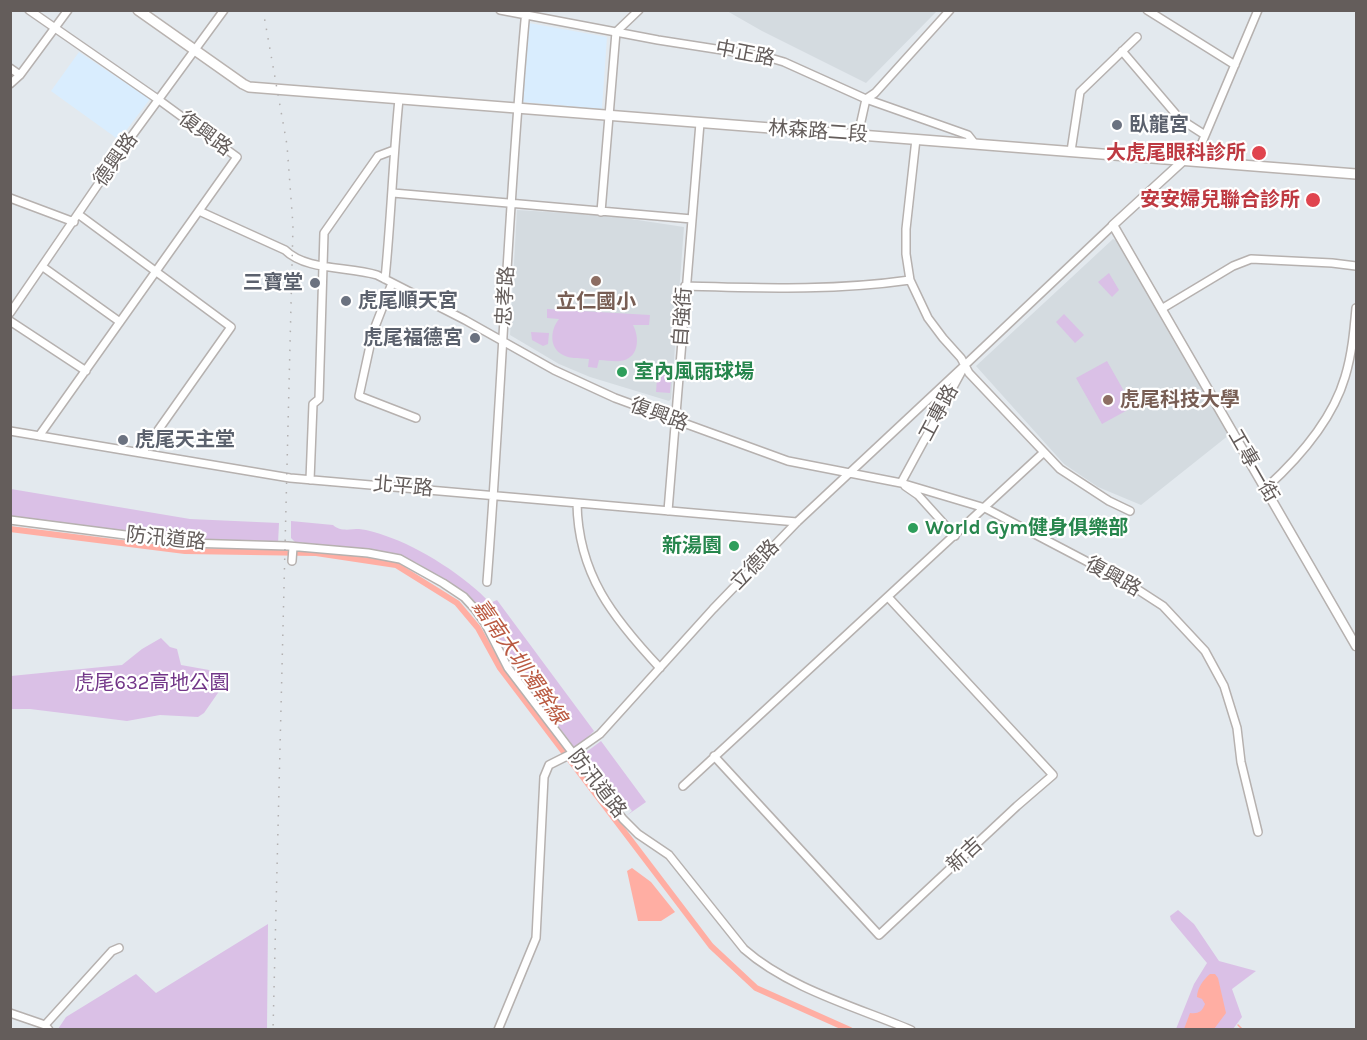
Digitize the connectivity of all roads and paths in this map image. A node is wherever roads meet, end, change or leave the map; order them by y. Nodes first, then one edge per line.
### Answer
1 (29, 10) edge
2 (68, 10) edge
3 (138, 10) edge
4 (224, 10) edge
5 (500, 10) edge
6 (639, 10) edge
7 (950, 10) edge
8 (1147, 10) edge
9 (1257, 11) edge
10 (526, 13) edge
11 (55, 28) junction
12 (616, 32) junction
13 (1137, 37) dead end
14 (195, 50) junction
15 (1122, 51) junction
16 (1235, 65) junction
17 (10, 68) edge
18 (20, 75) junction
19 (10, 84) edge
20 (399, 99) junction
21 (866, 99) junction
22 (159, 100) junction
23 (517, 108) junction
24 (608, 115) junction
25 (700, 123) junction
26 (858, 135) junction
27 (1205, 135) junction
28 (916, 139) junction
29 (975, 144) junction
30 (394, 150) junction
31 (1071, 151) junction
32 (1184, 160) junction
33 (1356, 174) edge
34 (393, 193) junction
35 (10, 198) edge
36 (511, 204) junction
37 (200, 211) junction
38 (601, 212) junction
39 (78, 214) junction
40 (692, 219) junction
41 (74, 222) junction
42 (1113, 225) junction
43 (324, 265) junction
44 (1356, 266) edge
45 (42, 267) junction
46 (156, 272) junction
47 (910, 280) junction
48 (389, 281) junction
49 (685, 286) junction
50 (1163, 308) junction
51 (1356, 308) edge
52 (10, 313) edge
53 (10, 321) edge
54 (120, 322) junction
55 (504, 341) junction
56 (965, 365) junction
57 (86, 371) junction
58 (416, 418) dead end
59 (675, 421) junction
60 (10, 431) edge
61 (39, 436) junction
62 (142, 453) junction
63 (1043, 453) junction
64 (849, 473) junction
65 (310, 480) junction
66 (901, 483) junction
67 (1266, 488) junction
68 (493, 496) junction
69 (577, 503) junction
70 (985, 508) junction
71 (668, 511) junction
72 (1130, 511) dead end
73 (10, 520) edge
74 (798, 522) junction
75 (955, 536) junction
76 (292, 547) junction
77 (292, 561) dead end
78 (487, 582) dead end
79 (888, 597) junction
80 (1356, 646) edge
81 (660, 668) junction
82 (572, 753) junction
83 (714, 756) junction
84 (683, 786) dead end
85 (1258, 832) dead end
86 (119, 948) dead end
87 (10, 1013) edge
88 (47, 1027) edge
89 (498, 1029) edge
90 (911, 1029) edge

1 - 11 street, 復興路
2 - 11 street
3 - 14 main road, 林森路二段
4 - 14 street, 德興路
5 - 10 street, 中正路
6 - 12 street
7 - 21 street
8 - 16 street
9 - 16 street, 工專路
10 - 12 street, 中正路
10 - 23 street, 忠孝路
11 - 18 street
11 - 22 street, 復興路
12 - 21 street, 中正路
12 - 24 street
13 - 15 street
14 - 20 main road, 林森路二段
14 - 22 street, 德興路
15 - 27 street
15 - 31 street
16 - 27 street, 工專路
17 - 18 street
18 - 19 street
20 - 23 main road, 林森路二段
20 - 30 street
21 - 26 street
21 - 29 street, 中正路
22 - 37 street, 復興路
22 - 39 street, 德興路
23 - 24 main road, 林森路二段
23 - 36 street, 忠孝路
24 - 25 main road, 林森路二段
24 - 38 street
25 - 26 main road, 林森路二段
25 - 40 street, 自強街
26 - 28 main road, 林森路二段
27 - 32 street, 工專路
28 - 29 main road, 林森路二段
28 - 47 street
29 - 31 main road, 林森路二段
30 - 34 street
30 - 43 street
31 - 32 main road, 林森路二段
32 - 33 main road, 林森路二段
32 - 42 street, 工專路
34 - 36 street
34 - 48 street
35 - 41 street
36 - 38 street
36 - 55 street, 忠孝路
37 - 43 street, 復興路
37 - 46 street
38 - 40 street
39 - 41 street, 德興路
39 - 46 street
40 - 49 street, 自強街
41 - 45 street, 德興路
42 - 50 street, 工專一街
42 - 56 street, 工專路
43 - 48 street, 復興路
43 - 65 street
44 - 50 street
45 - 52 street, 德興路
45 - 54 street
46 - 54 street
46 - 62 street
47 - 49 street
47 - 56 street
48 - 55 street, 復興路
48 - 58 street
49 - 59 street, 自強街
50 - 67 street, 工專一街
51 - 67 street
53 - 57 street
54 - 57 street
55 - 59 street, 復興路
55 - 68 street, 忠孝路
56 - 63 street
56 - 64 street, 立德路
56 - 66 street, 工專路
57 - 61 street
59 - 64 street, 復興路
59 - 71 street, 自強街
60 - 61 street, 北平路
61 - 62 street, 北平路
62 - 65 street, 北平路
63 - 70 street
63 - 72 street
64 - 66 street, 復興路
64 - 74 street, 立德路
65 - 68 street, 北平路
66 - 70 street, 復興路
66 - 75 street
67 - 80 street, 工專一街
68 - 69 street, 北平路
68 - 78 street, 忠孝路
69 - 71 street, 北平路
69 - 81 street
70 - 75 street
70 - 85 street, 復興路
71 - 74 street, 北平路
73 - 76 street, 防汛道路
74 - 81 street, 立德路
75 - 79 street
76 - 77 street
76 - 82 street, 防汛道路
79 - 83 street
79 - 83 street, 新吉
81 - 82 street, 立德路
82 - 89 street, 立德路
82 - 90 street, 防汛道路
83 - 84 street
86 - 88 street
87 - 88 street

